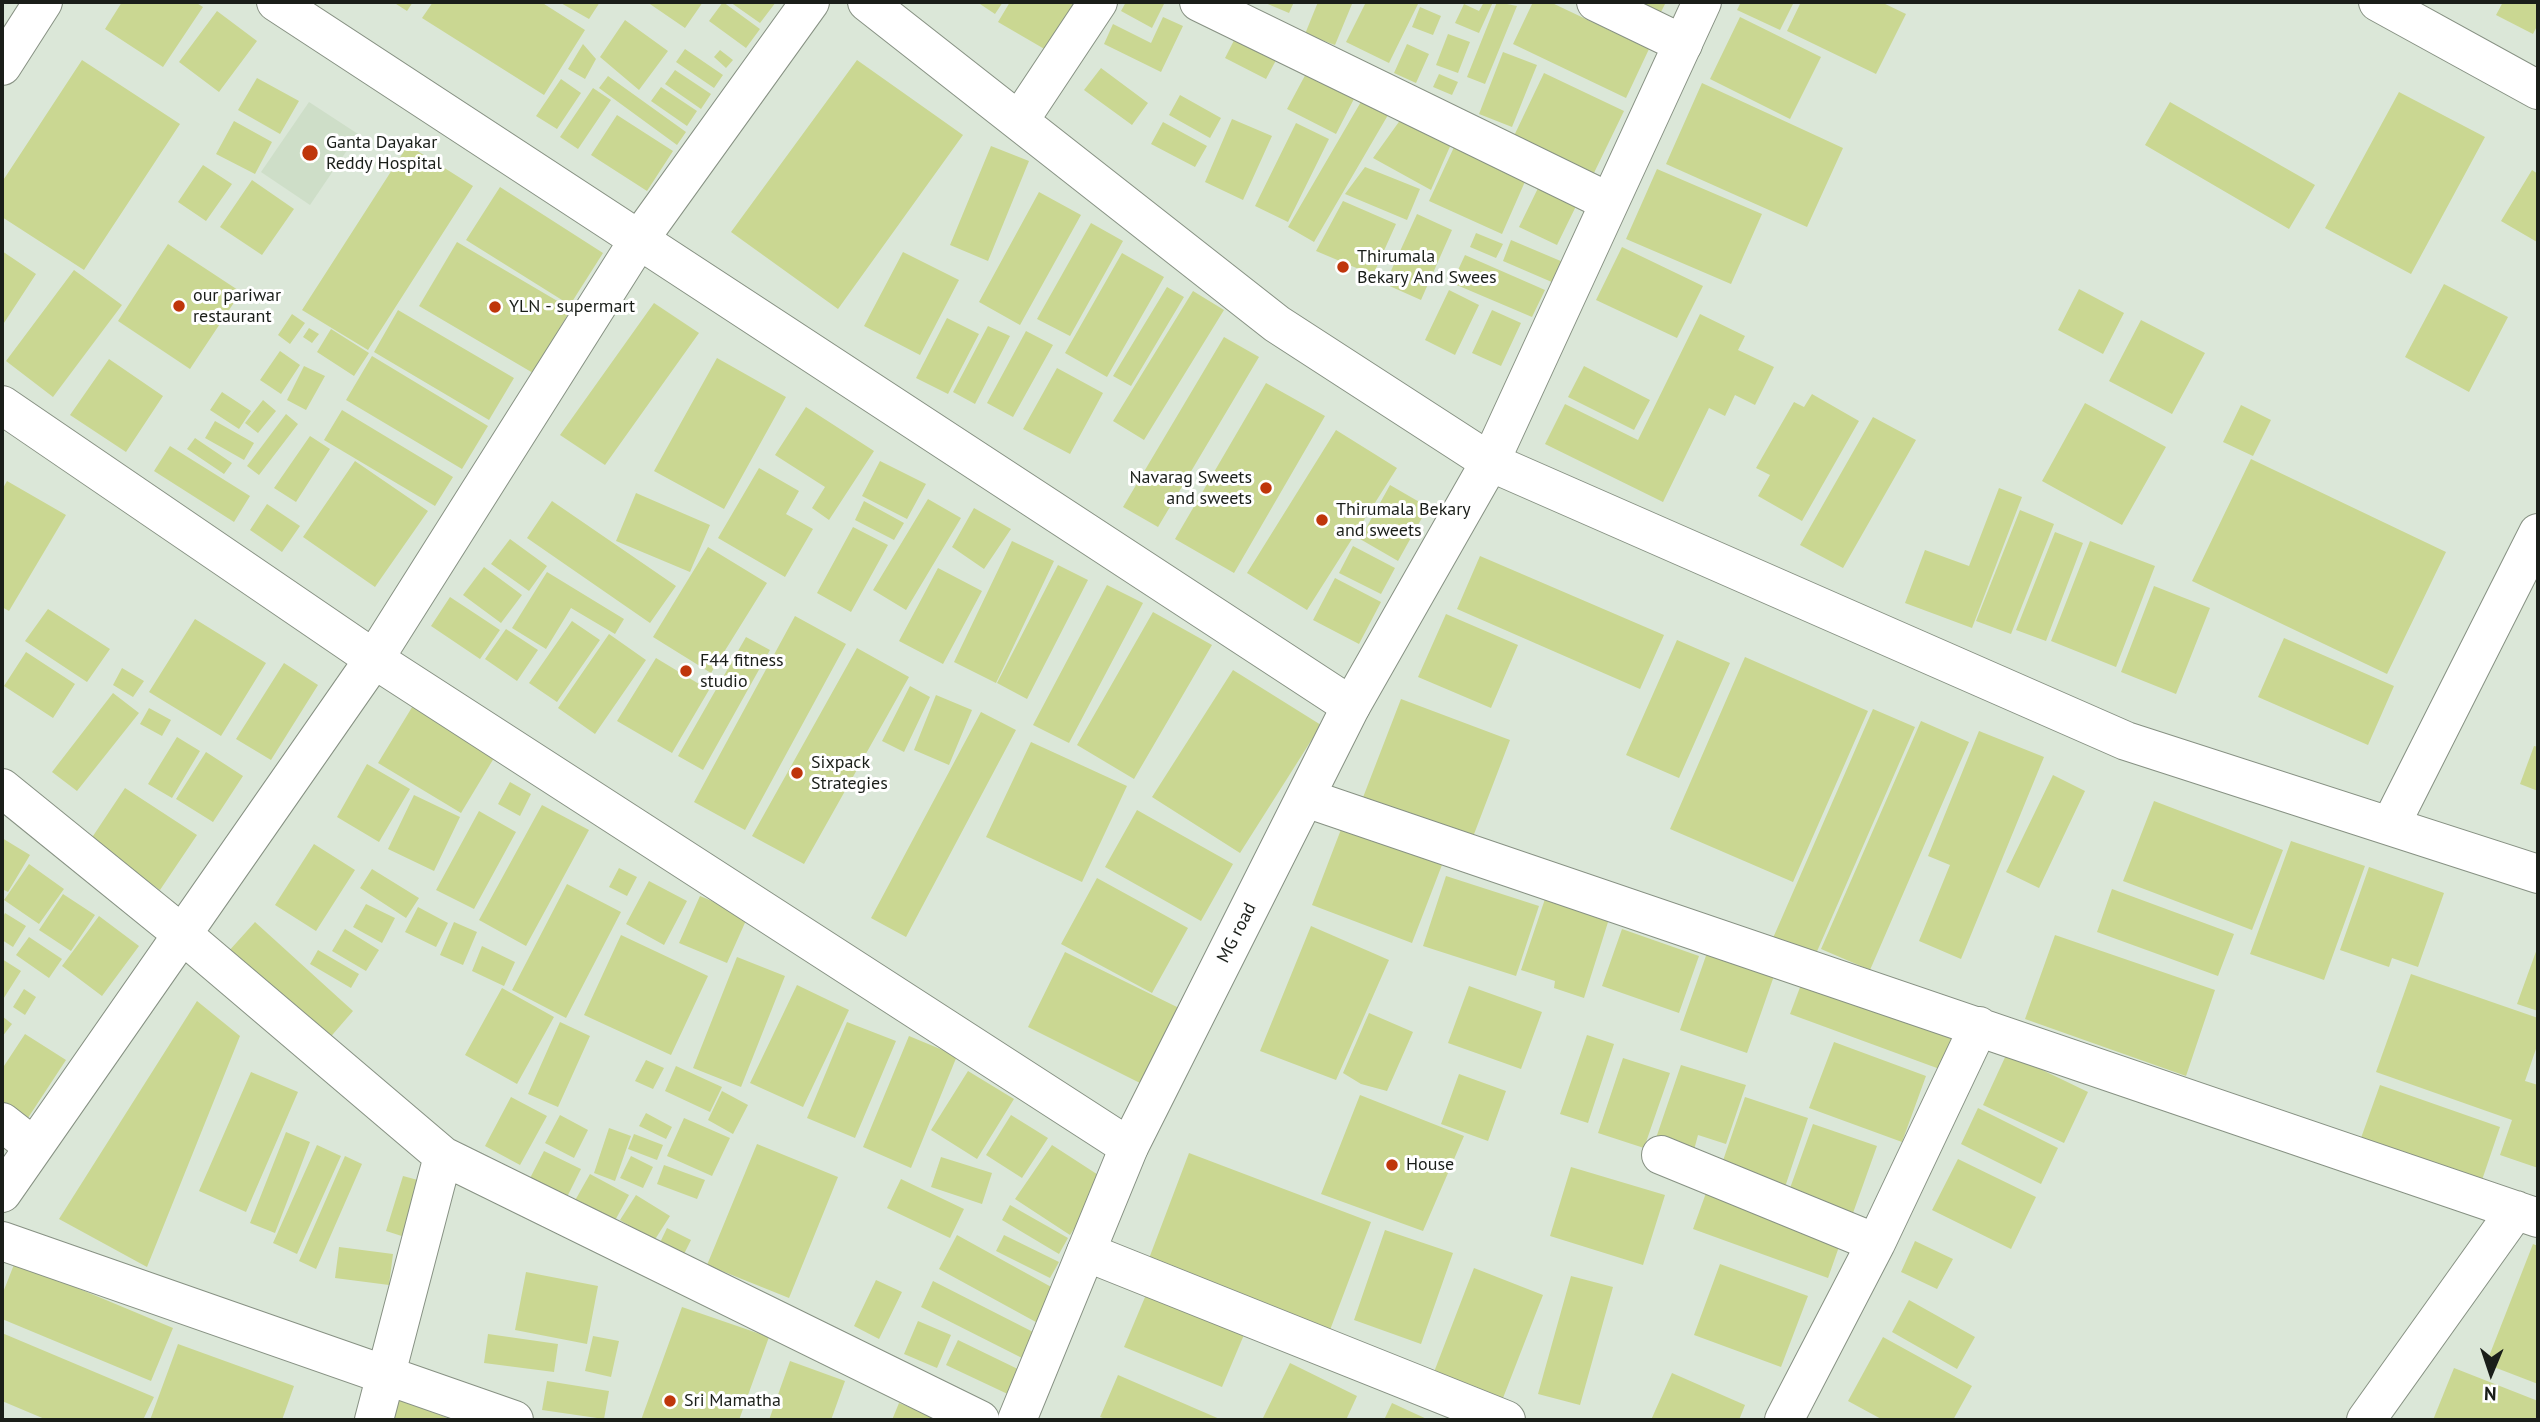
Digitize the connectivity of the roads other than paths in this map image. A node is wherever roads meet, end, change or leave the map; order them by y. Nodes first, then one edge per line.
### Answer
1 (43, 2) edge
2 (276, 2) edge
3 (810, 2) edge
4 (867, 2) edge
5 (1098, 2) edge
6 (1199, 2) edge
7 (1596, 2) edge
8 (1702, 2) edge
9 (2378, 2) edge
10 (1683, 44) junction
11 (2, 65) edge
12 (2538, 90) edge
13 (1019, 121) junction
14 (1609, 202) junction
15 (638, 241) junction
16 (2, 405) edge
17 (1490, 462) junction
18 (2538, 533) edge
19 (374, 659) junction
20 (1351, 706) junction
21 (2, 788) edge
22 (1306, 798) junction
23 (2389, 825) junction
24 (2538, 874) edge
25 (182, 934) junction
26 (1979, 1026) junction
27 (2, 1122) edge
28 (34, 1147) junction
29 (1129, 1147) junction
30 (1661, 1155) dead end
31 (443, 1156) junction
32 (2, 1193) edge
33 (2527, 1214) edge
34 (2, 1241) edge
35 (1876, 1243) junction
36 (1086, 1252) junction
37 (387, 1376) junction
38 (374, 1420) edge
39 (514, 1420) edge
40 (980, 1420) edge
41 (1017, 1420) edge
42 (1506, 1420) edge
43 (1784, 1420) edge
44 (2366, 1420) edge

1 - 11 street
2 - 15 street
3 - 15 street
4 - 13 street
5 - 13 street
6 - 14 street
7 - 10 street
8 - 10 street, MG road
9 - 12 street
10 - 14 street, MG road
13 - 17 street
14 - 17 street, MG road
15 - 19 street
15 - 20 street
16 - 19 street
17 - 20 street, MG road
17 - 23 street
18 - 23 street
19 - 25 street
19 - 29 street
20 - 22 street, MG road
21 - 25 street
22 - 26 street
22 - 29 street, MG road
23 - 24 street
25 - 28 street
25 - 31 street
26 - 33 street
26 - 35 street
27 - 28 street
28 - 32 street
29 - 36 street, MG road
30 - 35 street
31 - 37 street
31 - 40 street
33 - 44 street
34 - 37 street
35 - 43 street
36 - 41 street, MG road
36 - 42 street
37 - 38 street
37 - 39 street

